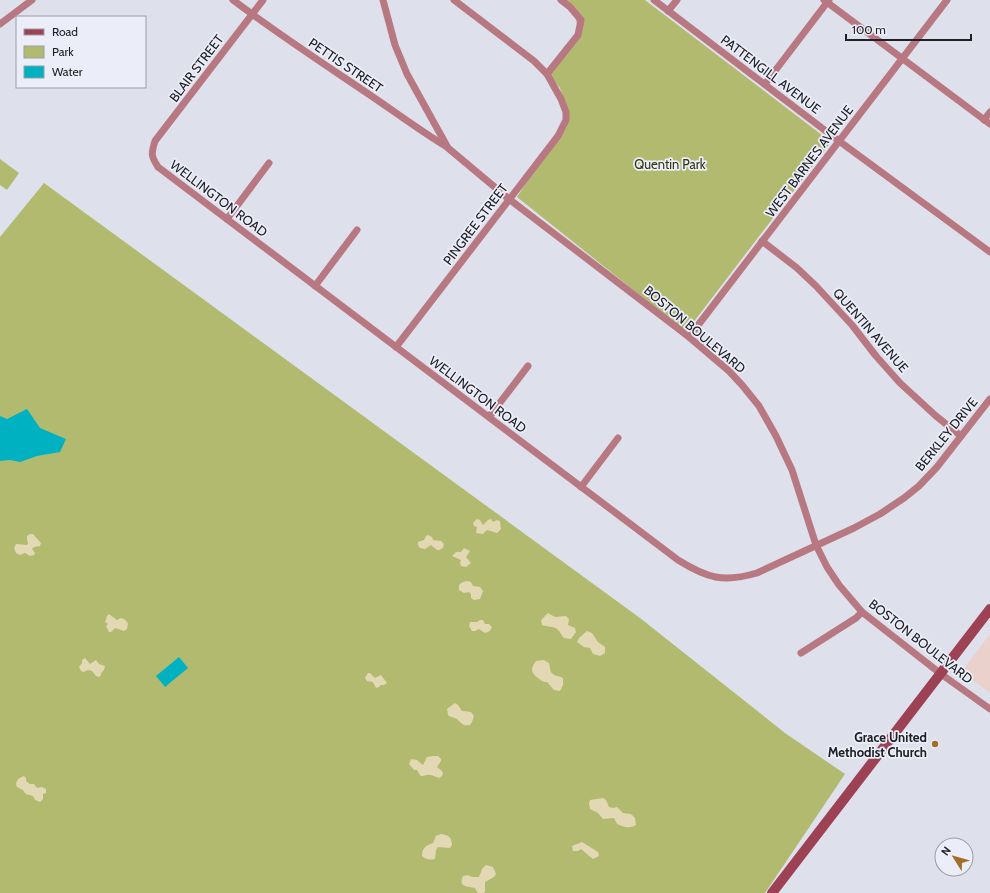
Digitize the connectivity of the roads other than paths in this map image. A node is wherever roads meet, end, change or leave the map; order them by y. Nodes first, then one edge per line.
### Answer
1 (32, 0) edge
2 (233, 0) edge
3 (263, 0) edge
4 (383, 0) edge
5 (454, 0) edge
6 (561, 0) edge
7 (654, 0) edge
8 (677, 0) edge
9 (947, 0) edge
10 (826, 1) edge
11 (668, 11) junction
12 (252, 14) junction
13 (0, 24) edge
14 (902, 59) junction
15 (547, 74) junction
16 (765, 84) junction
17 (990, 112) edge
18 (987, 122) edge
19 (839, 141) junction
20 (448, 148) junction
21 (152, 151) joint
22 (270, 163) dead end
23 (509, 199) junction
24 (227, 219) junction
25 (357, 230) dead end
26 (762, 241) junction
27 (990, 252) edge
28 (315, 286) junction
29 (689, 337) junction
30 (396, 347) junction
31 (528, 366) dead end
32 (990, 399) edge
33 (489, 417) junction
34 (961, 436) junction
35 (618, 438) dead end
36 (581, 487) junction
37 (816, 546) junction
38 (990, 609) edge
39 (862, 612) junction
40 (801, 653) dead end
41 (941, 674) junction
42 (990, 709) edge
43 (772, 893) edge

1 - 13 street
2 - 12 street, PETTIS STREET
3 - 12 street, BLAIR STREET
4 - 20 street, BOSTON BOULEVARD
5 - 15 street
6 - 15 street
7 - 11 street, PATTENGILL AVENUE
8 - 11 street
9 - 14 street, WEST BARNES AVENUE
10 - 14 street
10 - 16 street
11 - 16 street, PATTENGILL AVENUE
12 - 20 street, PETTIS STREET
12 - 21 street, BLAIR STREET
14 - 18 street
14 - 19 street, WEST BARNES AVENUE
15 - 23 street, PINGREE STREET
16 - 19 street, PATTENGILL AVENUE
17 - 18 street
19 - 26 street, WEST BARNES AVENUE
19 - 27 street, PATTENGILL AVENUE
20 - 23 street, BOSTON BOULEVARD
21 - 24 street, WELLINGTON ROAD
22 - 24 street
23 - 29 street, BOSTON BOULEVARD
23 - 30 street, PINGREE STREET
24 - 28 street, WELLINGTON ROAD
25 - 28 street
26 - 29 street, WEST BARNES AVENUE
26 - 34 street, QUENTIN AVENUE
28 - 30 street, WELLINGTON ROAD
29 - 37 street, BOSTON BOULEVARD
30 - 33 street, WELLINGTON ROAD
31 - 33 street
32 - 34 street, BERKLEY DRIVE
33 - 36 street, WELLINGTON ROAD
34 - 37 street, BERKLEY DRIVE
35 - 36 street
36 - 37 street, WELLINGTON ROAD
37 - 39 street, BOSTON BOULEVARD
38 - 41 street
39 - 40 street
39 - 41 street, BOSTON BOULEVARD
41 - 42 street, BOSTON BOULEVARD
41 - 43 street

